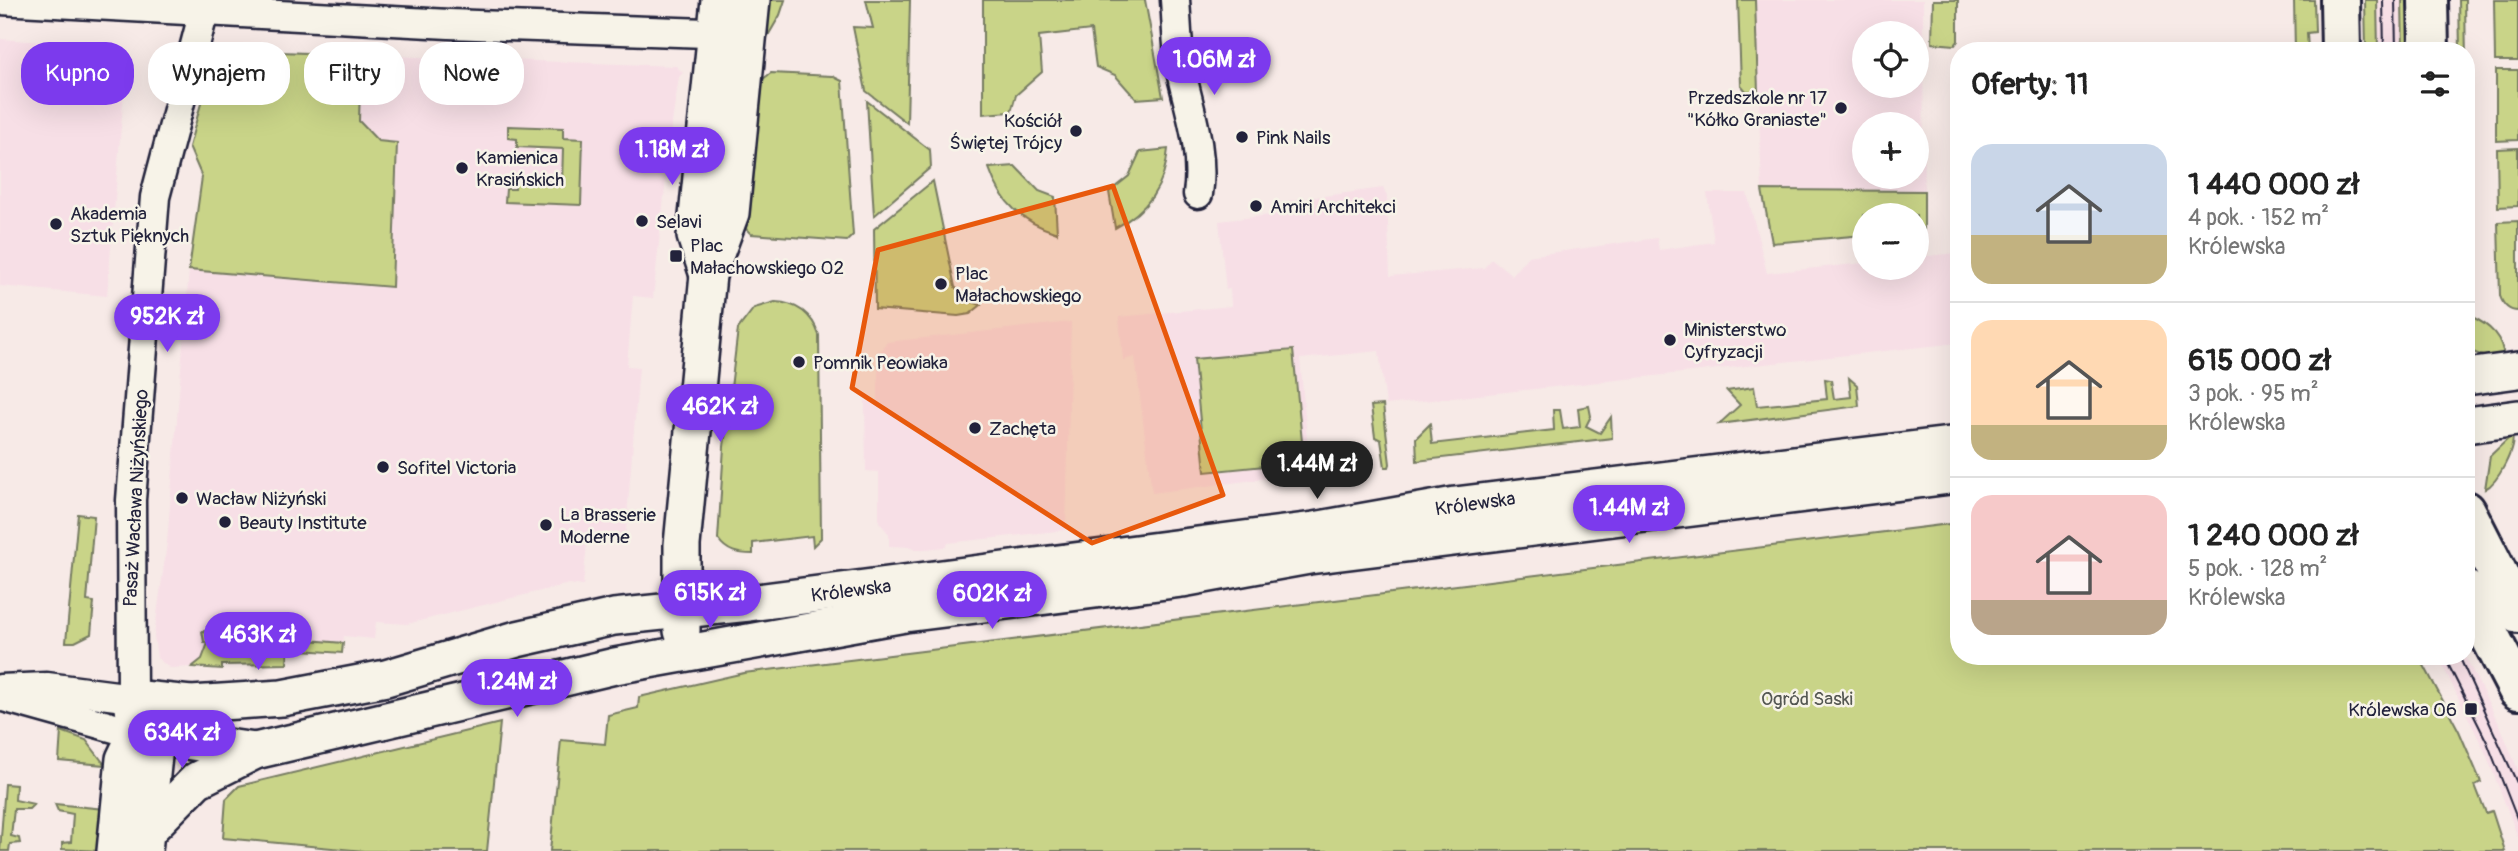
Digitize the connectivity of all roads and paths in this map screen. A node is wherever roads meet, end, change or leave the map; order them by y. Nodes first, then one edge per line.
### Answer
1 (0, 0) edge
2 (752, 0) edge
3 (1175, 0) edge
4 (2340, 0) edge
5 (2428, 0) edge
6 (247, 6) edge
7 (204, 11) junction
8 (717, 17) edge
9 (750, 35) junction
10 (2341, 42) edge
11 (2429, 42) edge
12 (1198, 194) dead end
13 (708, 275) junction
14 (2518, 370) edge
15 (2475, 376) edge
16 (2518, 418) edge
17 (2475, 424) edge
18 (1950, 444) edge
19 (1950, 476) edge
20 (2475, 528) edge
21 (2475, 607) edge
22 (681, 610) junction
23 (2518, 612) edge
24 (683, 652) junction
25 (0, 689) edge
26 (2518, 690) edge
27 (0, 696) edge
28 (132, 698) junction
29 (136, 734) junction
30 (255, 751) junction
31 (147, 840) edge
32 (115, 851) edge

1 - 7 street
2 - 9 street
3 - 12 street
4 - 10 main road
5 - 11 main road
6 - 7 street
6 - 8 street
7 - 28 street, Pasaż Wacława Niżyńskiego
8 - 9 street
8 - 13 street
9 - 13 street
13 - 22 street
14 - 15 street
16 - 17 street
18 - 22 street, Królewska
19 - 24 street, Królewska
20 - 23 main road
21 - 26 main road
22 - 24 street
22 - 28 street, Królewska
24 - 30 street, Królewska
25 - 28 street, Królewska
27 - 29 street
28 - 29 street
29 - 30 street
29 - 31 street
29 - 32 street
30 - 31 street

